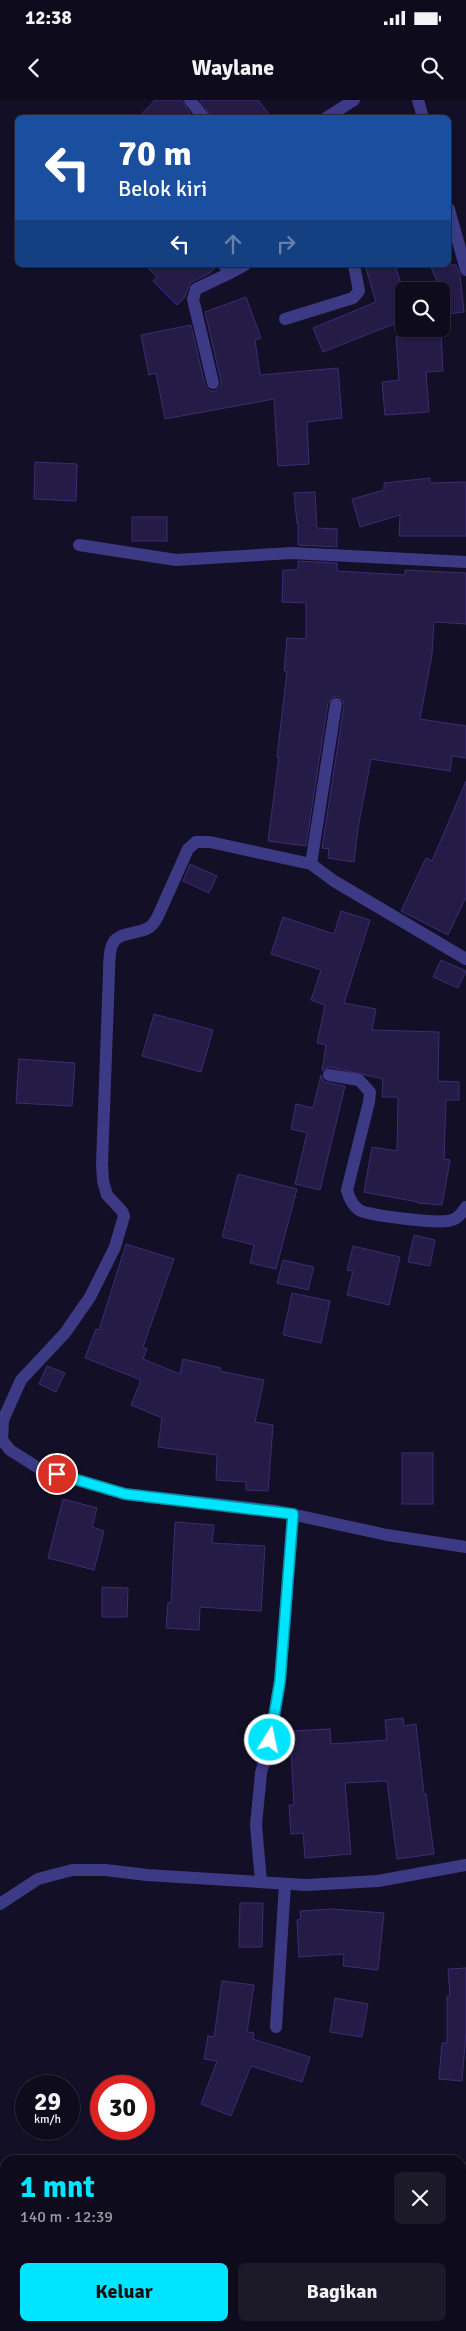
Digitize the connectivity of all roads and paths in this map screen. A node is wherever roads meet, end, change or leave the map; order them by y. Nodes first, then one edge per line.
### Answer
1 (190, 100) edge
2 (354, 100) edge
3 (418, 100) edge
4 (202, 115) edge
5 (331, 115) edge
6 (422, 115) edge
7 (451, 225) edge
8 (354, 267) edge
9 (227, 269) edge
10 (466, 270) edge
11 (285, 320) dead end
12 (214, 383) dead end
13 (79, 545) dead end
14 (466, 562) edge
15 (336, 704) dead end
16 (311, 864) junction
17 (466, 959) edge
18 (329, 1075) dead end
19 (466, 1207) edge
20 (293, 1514) junction
21 (466, 1547) edge
22 (466, 1865) edge
23 (261, 1882) junction
24 (286, 1884) junction
25 (0, 1904) edge
26 (276, 2027) dead end

1 - 4 street
2 - 5 street
3 - 6 street
7 - 10 street
8 - 11 street
9 - 12 street
13 - 14 street
15 - 16 street
16 - 17 street
16 - 20 street
18 - 19 street
20 - 21 street
20 - 23 street
22 - 24 street
23 - 24 street
23 - 25 street
24 - 26 street

